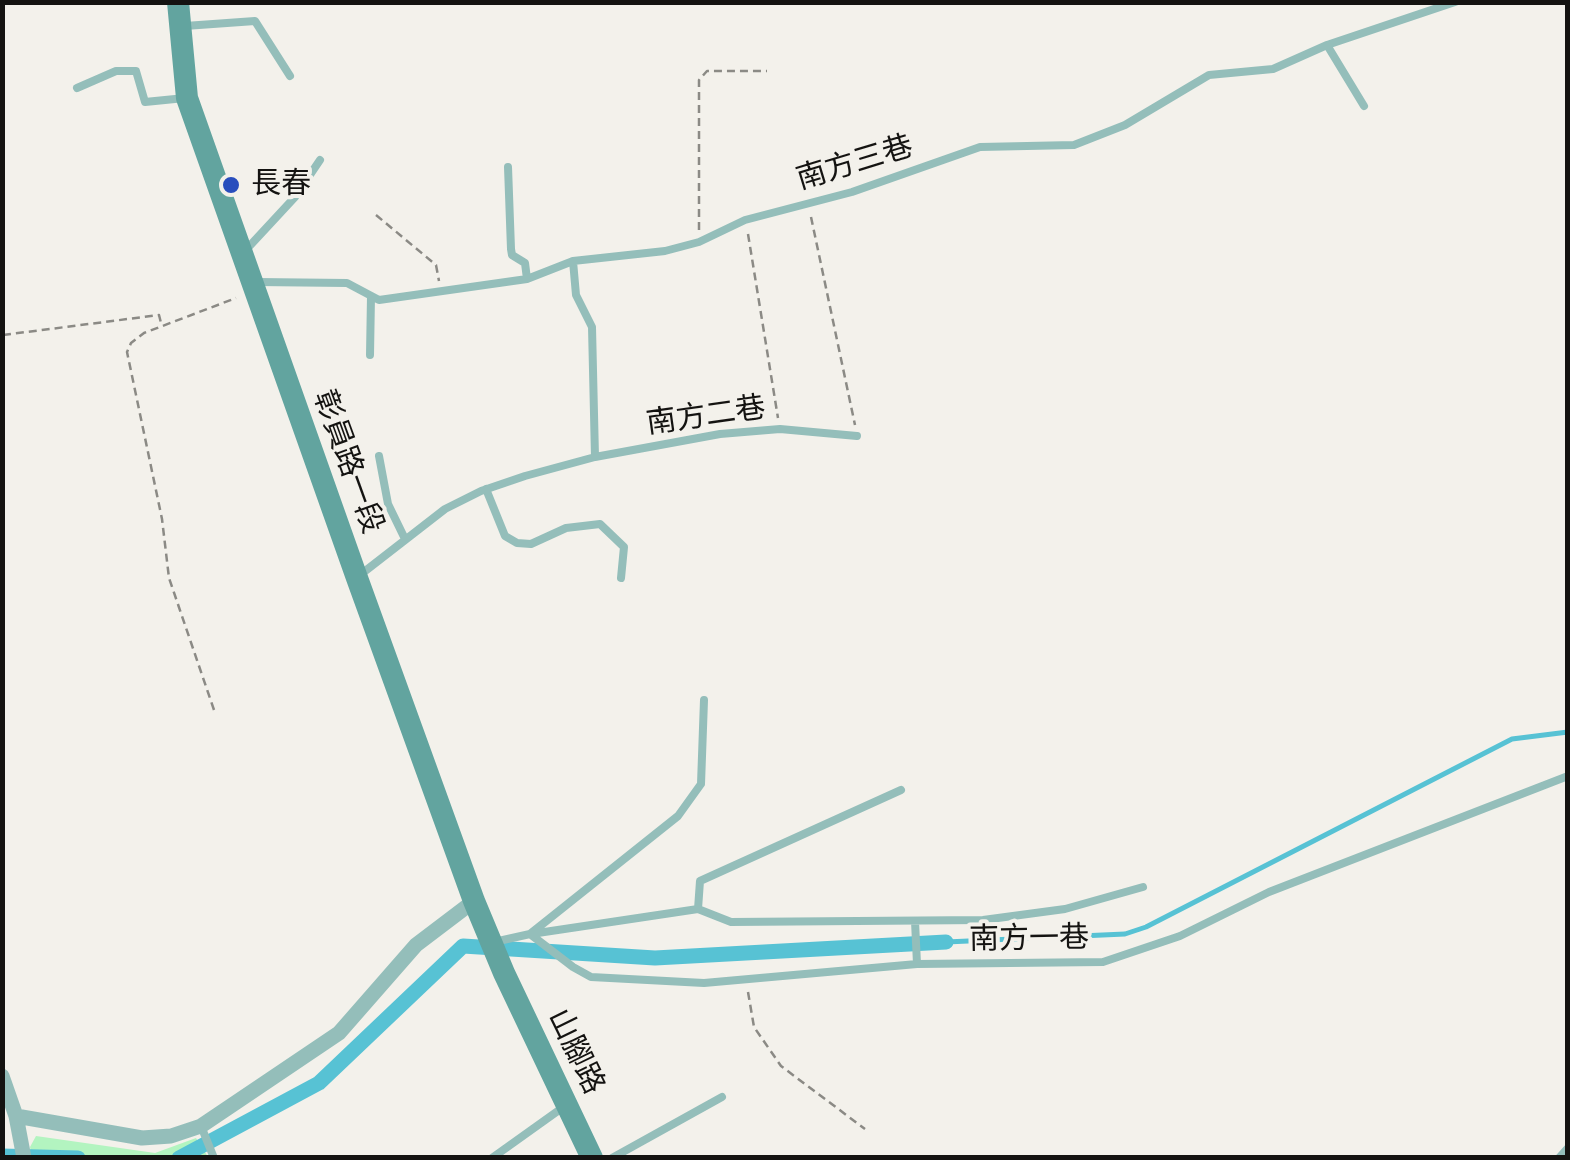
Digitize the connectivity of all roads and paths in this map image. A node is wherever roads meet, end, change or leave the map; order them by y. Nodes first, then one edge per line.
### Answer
1 (1455, 2) edge
2 (179, 14) edge
3 (1327, 45) junction
4 (767, 71) dead end
5 (290, 76) dead end
6 (77, 88) dead end
7 (188, 98) junction
8 (1364, 106) dead end
9 (320, 160) dead end
10 (508, 168) dead end
11 (808, 204) junction
12 (376, 215) dead end
13 (745, 220) junction
14 (699, 242) junction
15 (241, 255) junction
16 (572, 260) junction
17 (527, 278) junction
18 (255, 289) junction
19 (440, 292) junction
20 (371, 296) junction
21 (161, 325) junction
22 (3, 336) edge
23 (370, 355) dead end
24 (780, 430) junction
25 (857, 436) joint
26 (379, 456) dead end
27 (594, 457) junction
28 (486, 489) junction
29 (404, 539) junction
30 (356, 578) junction
31 (622, 578) dead end
32 (704, 700) dead end
33 (214, 710) dead end
34 (1568, 776) edge
35 (901, 790) dead end
36 (1143, 886) dead end
37 (474, 901) junction
38 (698, 909) junction
39 (915, 921) junction
40 (530, 934) junction
41 (490, 939) junction
42 (917, 964) junction
43 (747, 979) junction
44 (2, 1076) edge
45 (722, 1096) dead end
46 (567, 1104) junction
47 (9, 1119) edge
48 (200, 1126) junction
49 (865, 1128) dead end
50 (1568, 1148) edge
51 (24, 1158) edge
52 (214, 1158) edge
53 (492, 1158) edge
54 (592, 1158) edge
55 (612, 1158) edge
56 (1559, 1158) edge

1 - 3 lane, 南方三巷
2 - 5 lane
2 - 7 main road, 彰員路一段
3 - 8 lane
3 - 11 lane, 南方三巷
4 - 14 path
6 - 7 lane
7 - 15 main road, 彰員路一段
9 - 15 lane
10 - 17 lane
11 - 13 lane, 南方三巷
11 - 25 path
12 - 19 path
13 - 14 lane, 南方三巷
13 - 24 path
14 - 16 lane, 南方三巷
15 - 18 main road, 彰員路一段
16 - 17 lane, 南方三巷
16 - 27 lane
17 - 19 lane, 南方三巷
18 - 20 lane, 南方三巷
18 - 21 path
18 - 30 main road, 彰員路一段
19 - 20 lane, 南方三巷
20 - 23 lane
21 - 22 path
21 - 33 path
24 - 25 lane, 南方二巷
24 - 27 lane, 南方二巷
26 - 29 lane
27 - 28 lane, 南方二巷
28 - 29 lane, 南方二巷
28 - 31 lane
29 - 30 lane, 南方二巷
30 - 37 main road, 彰員路一段
32 - 40 lane
34 - 42 lane, 南方一巷
35 - 38 lane
36 - 39 lane, 南方一巷
37 - 41 main road, 彰員路一段
37 - 48 street
38 - 39 lane, 南方一巷
38 - 40 lane, 南方一巷
39 - 42 lane
40 - 41 lane, 南方一巷
40 - 43 lane, 南方一巷
41 - 46 main road, 山腳路
42 - 43 lane, 南方一巷
43 - 49 path
44 - 47 street
45 - 55 lane
46 - 53 lane
46 - 54 main road, 山腳路
47 - 48 street
47 - 51 street
48 - 52 lane
50 - 56 lane

